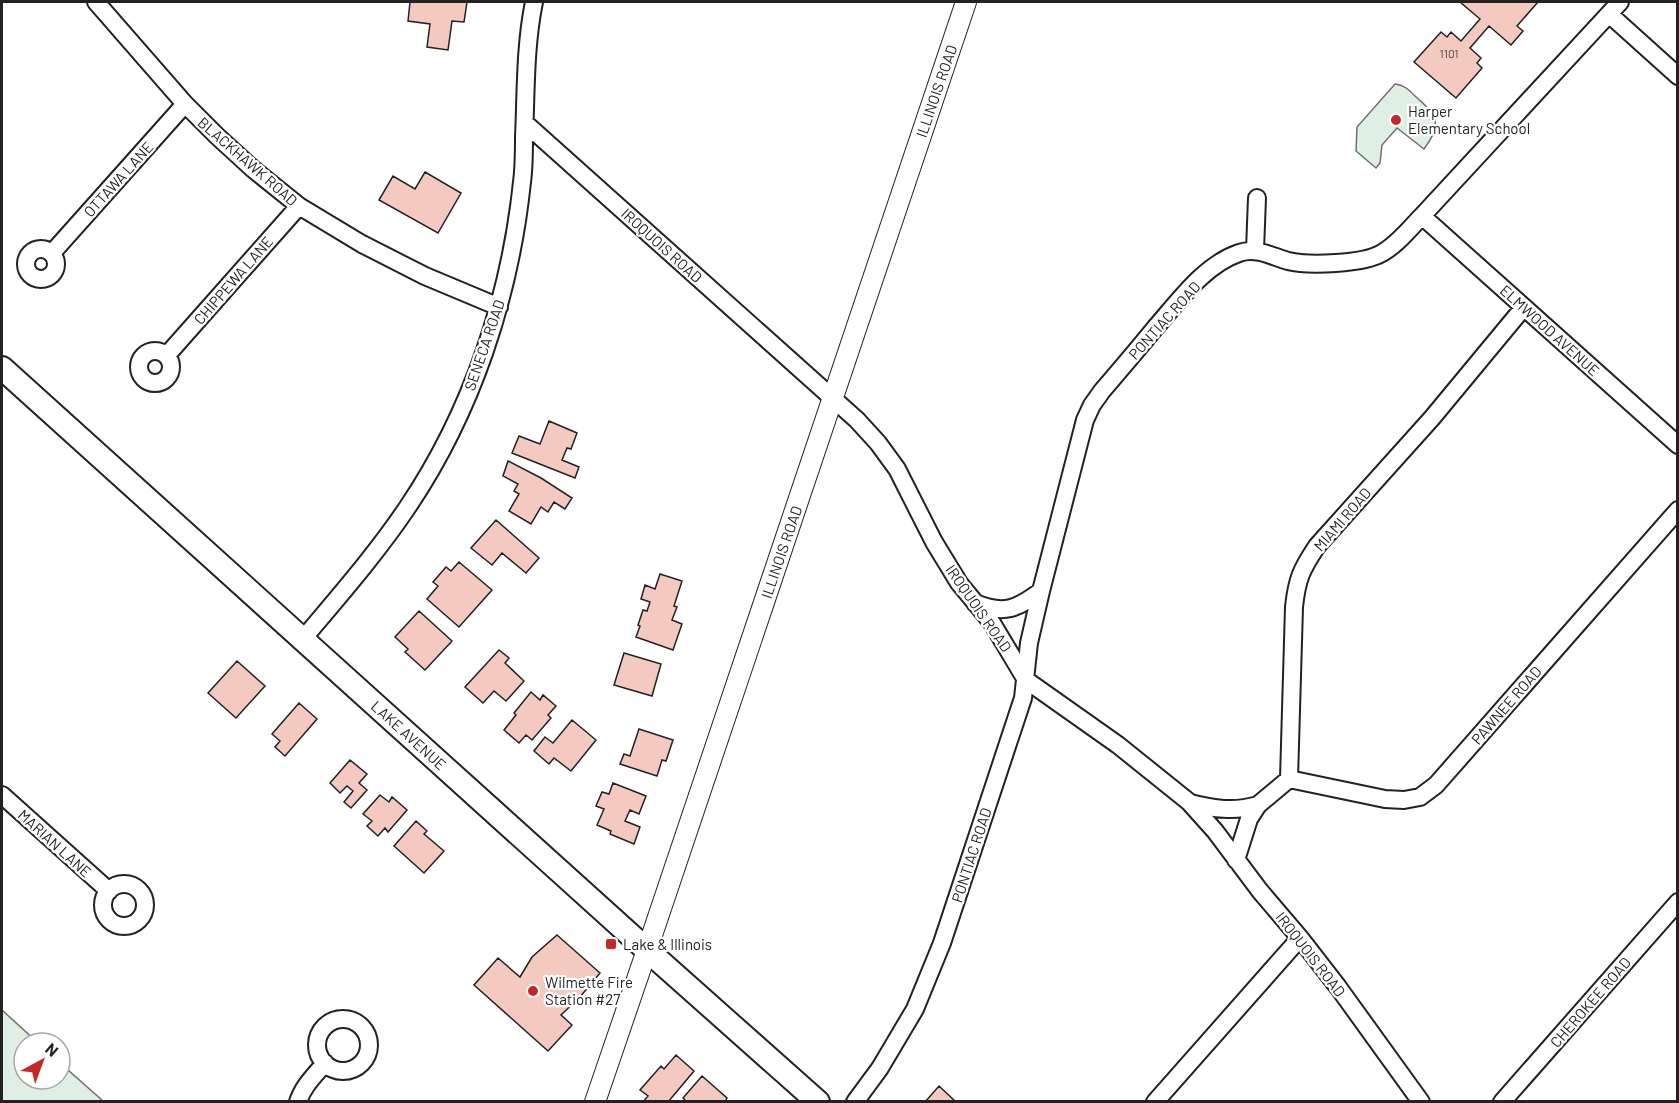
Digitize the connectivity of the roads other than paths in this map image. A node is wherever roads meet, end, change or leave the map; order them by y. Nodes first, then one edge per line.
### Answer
1 (96, 2) edge
2 (534, 2) edge
3 (966, 2) edge
4 (1615, 8) edge
5 (1677, 76) edge
6 (185, 104) junction
7 (525, 123) junction
8 (1257, 198) dead end
9 (299, 206) junction
10 (1422, 216) junction
11 (1255, 250) junction
12 (52, 253) dead end
13 (499, 307) junction
14 (1524, 308) junction
15 (167, 355) dead end
16 (2, 368) edge
17 (832, 400) junction
18 (1677, 445) edge
19 (1677, 510) edge
20 (1041, 591) junction
21 (975, 603) junction
22 (303, 639) junction
23 (1026, 680) junction
24 (1288, 779) junction
25 (2, 795) edge
26 (1189, 802) junction
27 (1258, 805) junction
28 (1236, 860) junction
29 (109, 891) dead end
30 (1677, 902) edge
31 (1300, 938) junction
32 (647, 951) junction
33 (325, 1063) dead end
34 (298, 1101) edge
35 (595, 1101) edge
36 (818, 1101) edge
37 (855, 1101) edge
38 (1155, 1101) edge
39 (1421, 1101) edge
40 (1502, 1101) edge

1 - 6 street, BLACKHAWK ROAD
2 - 7 street, SENECA ROAD
3 - 17 street, ILLINOIS ROAD
4 - 5 street
4 - 10 street
6 - 9 street, BLACKHAWK ROAD
6 - 12 street, OTTAWA LANE
7 - 13 street, SENECA ROAD
7 - 17 street, IROQUOIS ROAD
8 - 11 street
9 - 13 street, BLACKHAWK ROAD
9 - 15 street, CHIPPEWA LANE
10 - 11 street
10 - 14 street, ELMWOOD AVENUE
11 - 20 street, PONTIAC ROAD
13 - 22 street, SENECA ROAD
14 - 18 street, ELMWOOD AVENUE
14 - 24 street, MIAMI ROAD
16 - 22 main road, LAKE AVENUE
17 - 21 street, IROQUOIS ROAD
17 - 32 street, ILLINOIS ROAD
19 - 24 street, PAWNEE ROAD
20 - 21 street
20 - 23 street, PONTIAC ROAD
21 - 23 street, IROQUOIS ROAD
22 - 32 main road, LAKE AVENUE
23 - 26 street, IROQUOIS ROAD
23 - 37 street, PONTIAC ROAD
24 - 27 street
25 - 29 street, MARIAN LANE
26 - 27 street
26 - 28 street, IROQUOIS ROAD
27 - 28 street
28 - 31 street, IROQUOIS ROAD
30 - 40 street, CHEROKEE ROAD
31 - 38 street
31 - 39 street, IROQUOIS ROAD
32 - 35 street, ILLINOIS ROAD
32 - 36 main road, LAKE AVENUE
33 - 34 street

